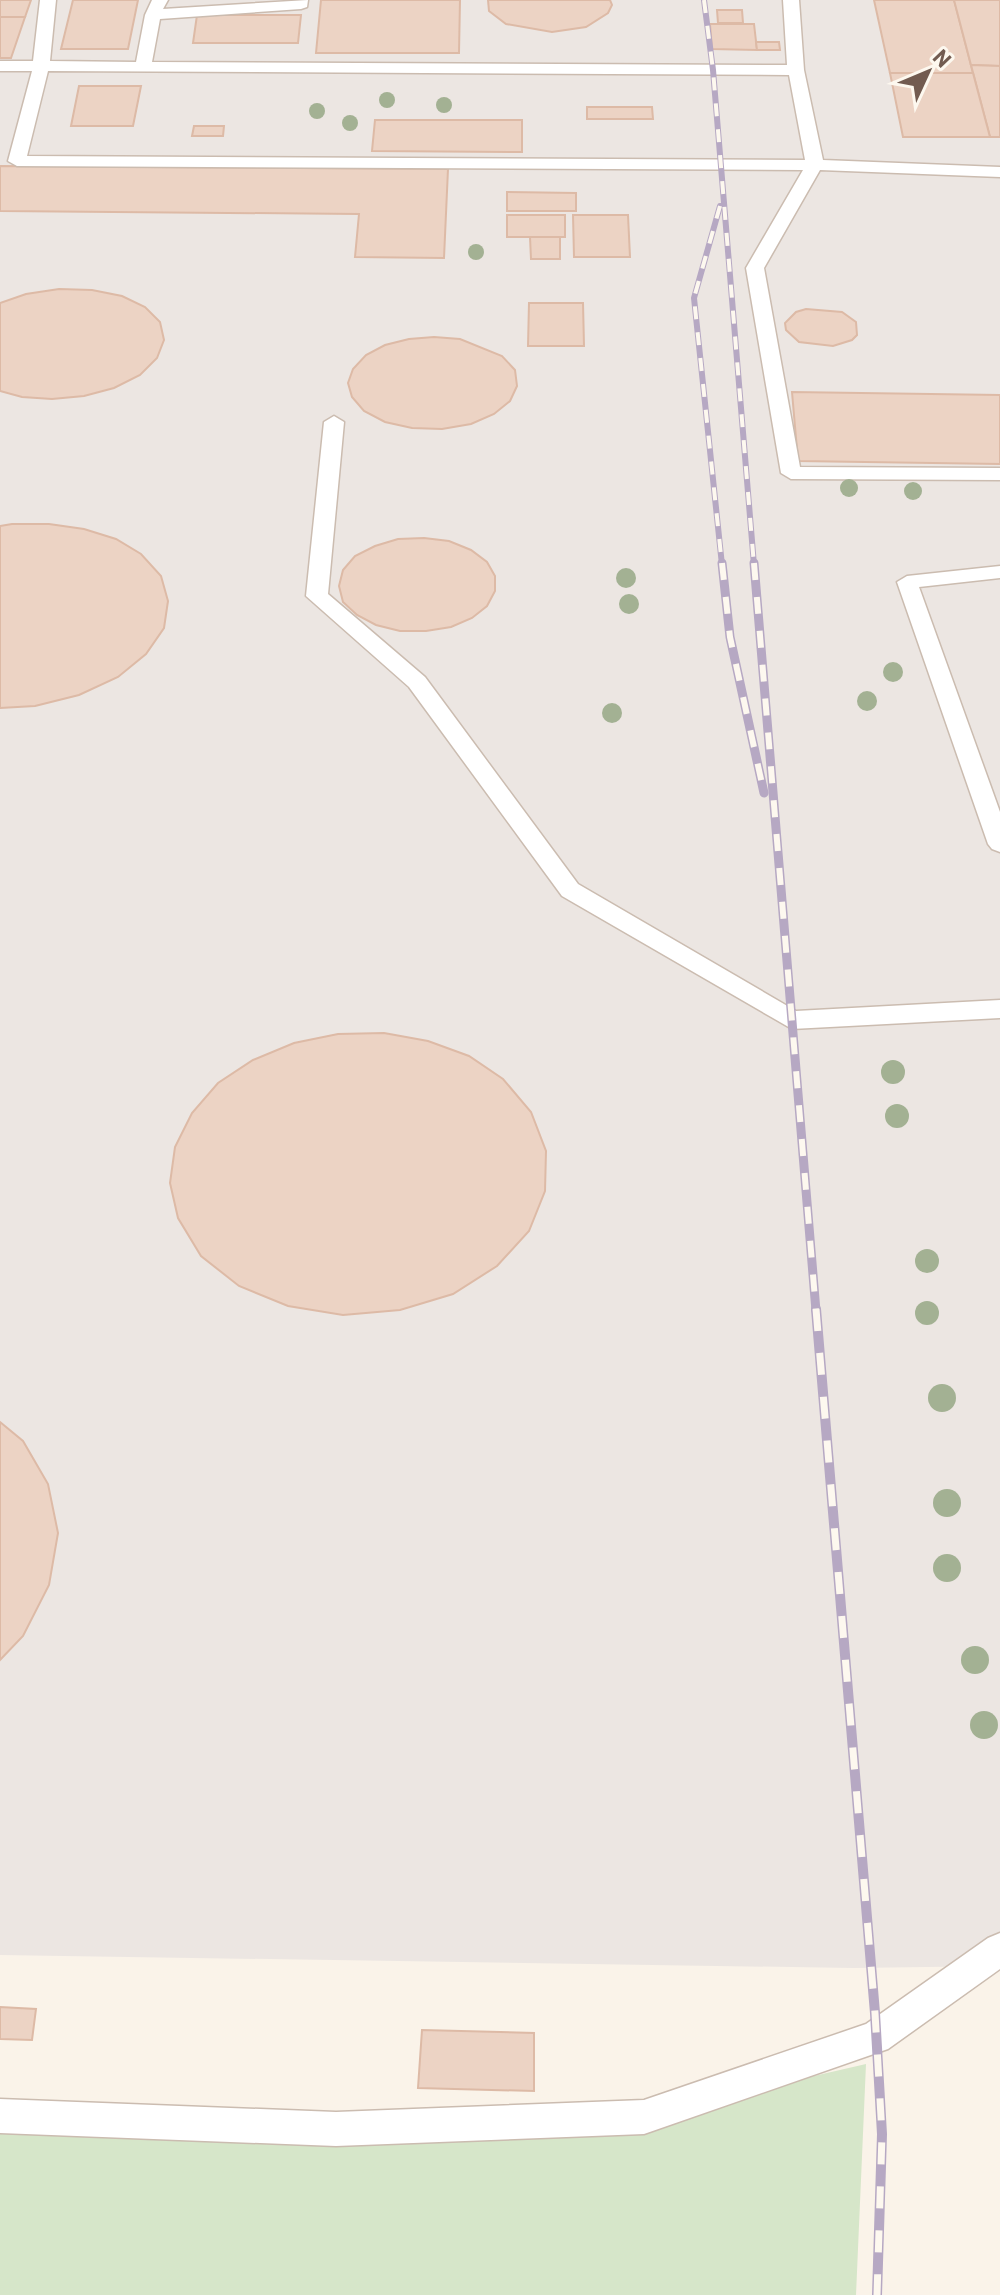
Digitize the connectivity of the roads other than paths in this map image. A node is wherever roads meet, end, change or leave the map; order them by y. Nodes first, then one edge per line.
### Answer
1 (48, 0) edge
2 (300, 0) edge
3 (791, 0) edge
4 (156, 8) edge
5 (0, 66) edge
6 (143, 66) junction
7 (41, 67) junction
8 (796, 70) junction
9 (815, 165) junction
10 (1000, 172) edge
11 (334, 422) dead end
12 (1000, 474) edge
13 (1000, 572) edge
14 (1000, 844) edge
15 (1000, 1009) edge
16 (1000, 1949) edge
17 (0, 2116) edge

1 - 7 lane
2 - 4 lane
3 - 8 lane
4 - 6 lane
5 - 7 lane
6 - 7 lane
6 - 8 lane
7 - 9 lane
8 - 9 lane
9 - 10 lane
9 - 12 lane
11 - 15 lane
13 - 14 lane
16 - 17 lane

